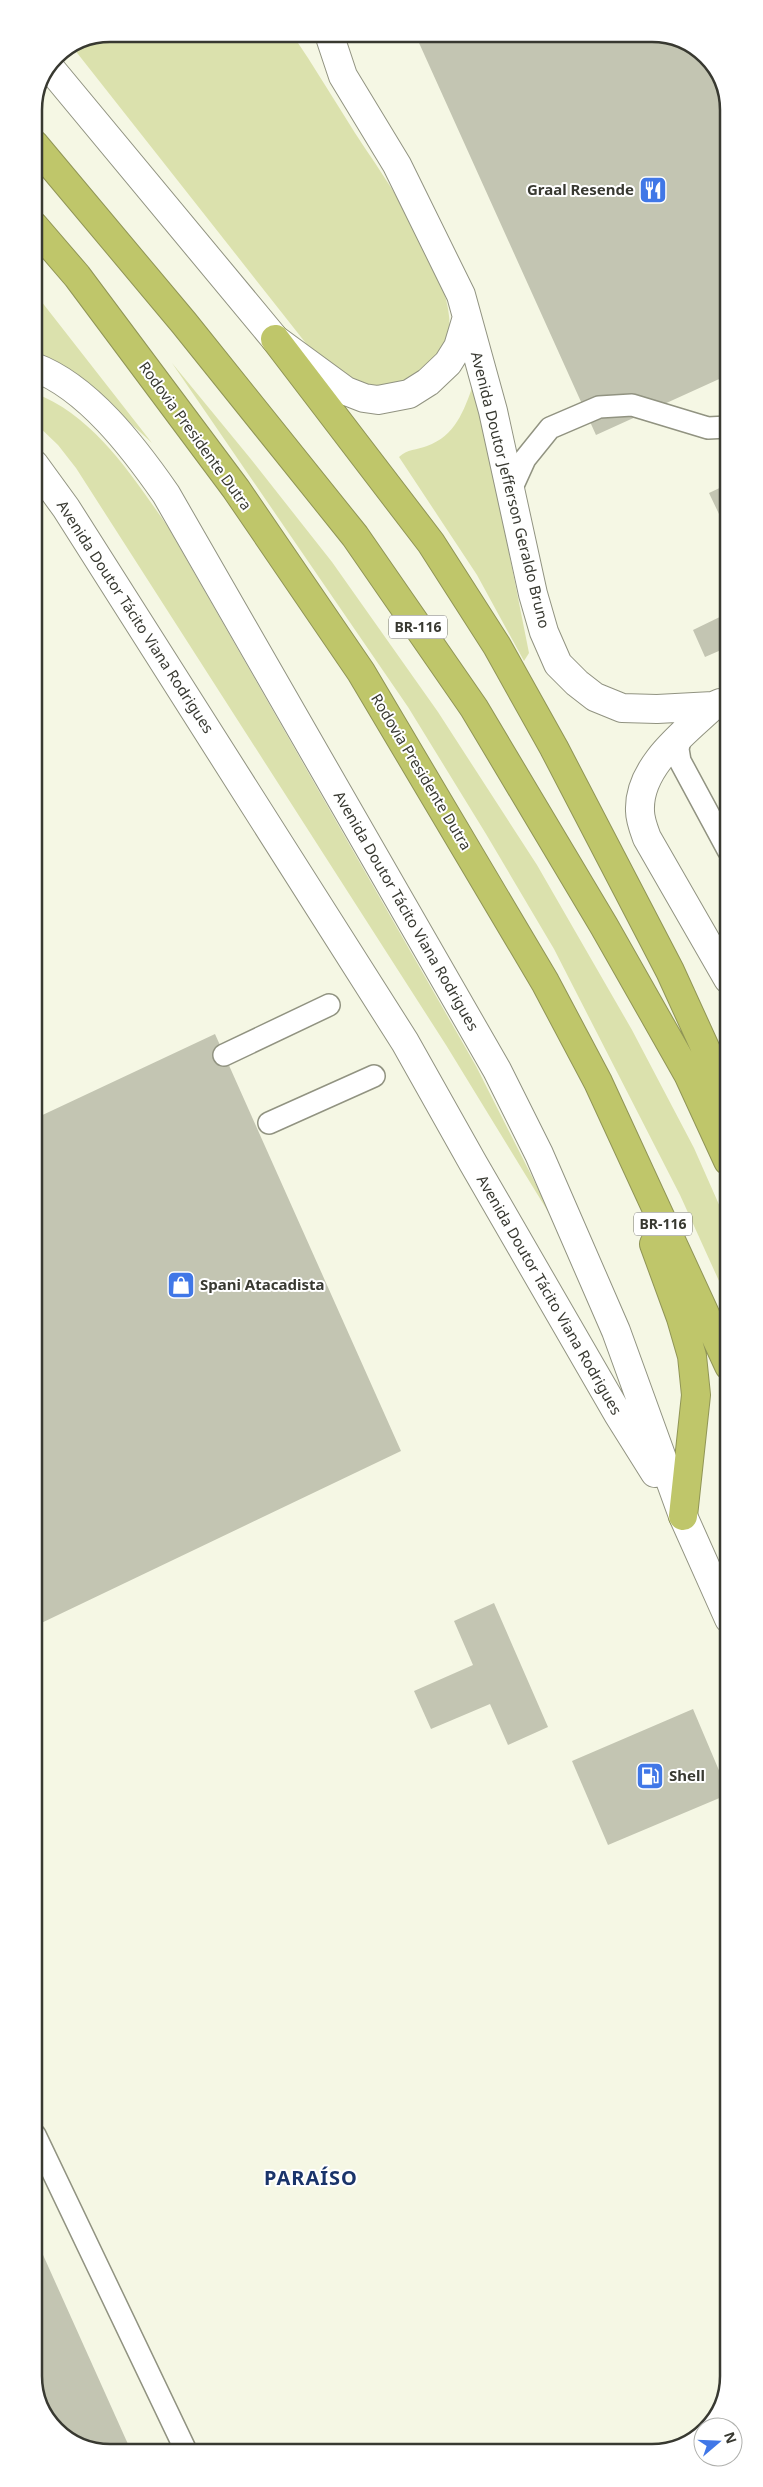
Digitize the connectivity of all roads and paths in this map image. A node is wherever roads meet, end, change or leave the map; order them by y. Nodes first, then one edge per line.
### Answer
1 (323, 43) edge
2 (333, 43) edge
3 (54, 73) edge
4 (343, 76) junction
5 (43, 155) edge
6 (43, 237) edge
7 (467, 317) junction
8 (275, 339) junction
9 (43, 372) edge
10 (720, 427) edge
11 (43, 476) edge
12 (510, 492) junction
13 (720, 703) edge
14 (720, 704) edge
15 (681, 736) junction
16 (720, 828) edge
17 (720, 960) edge
18 (329, 1005) dead end
19 (224, 1055) dead end
20 (374, 1076) dead end
21 (720, 1080) edge
22 (598, 1082) junction
23 (269, 1123) dead end
24 (720, 1143) edge
25 (720, 1346) edge
26 (683, 1516) junction
27 (720, 1599) edge
28 (43, 2152) edge
29 (183, 2444) edge

1 - 4 main road
2 - 4 main road, Avenida Doutor Jefferson Geraldo Bruno
3 - 8 main road
4 - 7 main road, Avenida Doutor Jefferson Geraldo Bruno
5 - 24 highway, BR-116
6 - 22 highway, Rodovia Presidente Dutra / BR-116
7 - 8 main road
7 - 12 main road, Avenida Doutor Jefferson Geraldo Bruno
8 - 21 highway
9 - 26 main road, Avenida Doutor Tácito Viana Rodrigues
10 - 12 lane
11 - 26 main road, Avenida Doutor Tácito Viana Rodrigues
12 - 13 main road, Avenida Doutor Jefferson Geraldo Bruno
14 - 15 main road, Avenida Doutor Jefferson Geraldo Bruno
15 - 16 lane
15 - 17 main road, Avenida Doutor Jefferson Geraldo Bruno
18 - 19 lane
20 - 23 lane
22 - 25 highway, Rodovia Presidente Dutra / BR-116
22 - 26 highway
26 - 27 main road, Avenida Doutor Tácito Viana Rodrigues
28 - 29 lane

